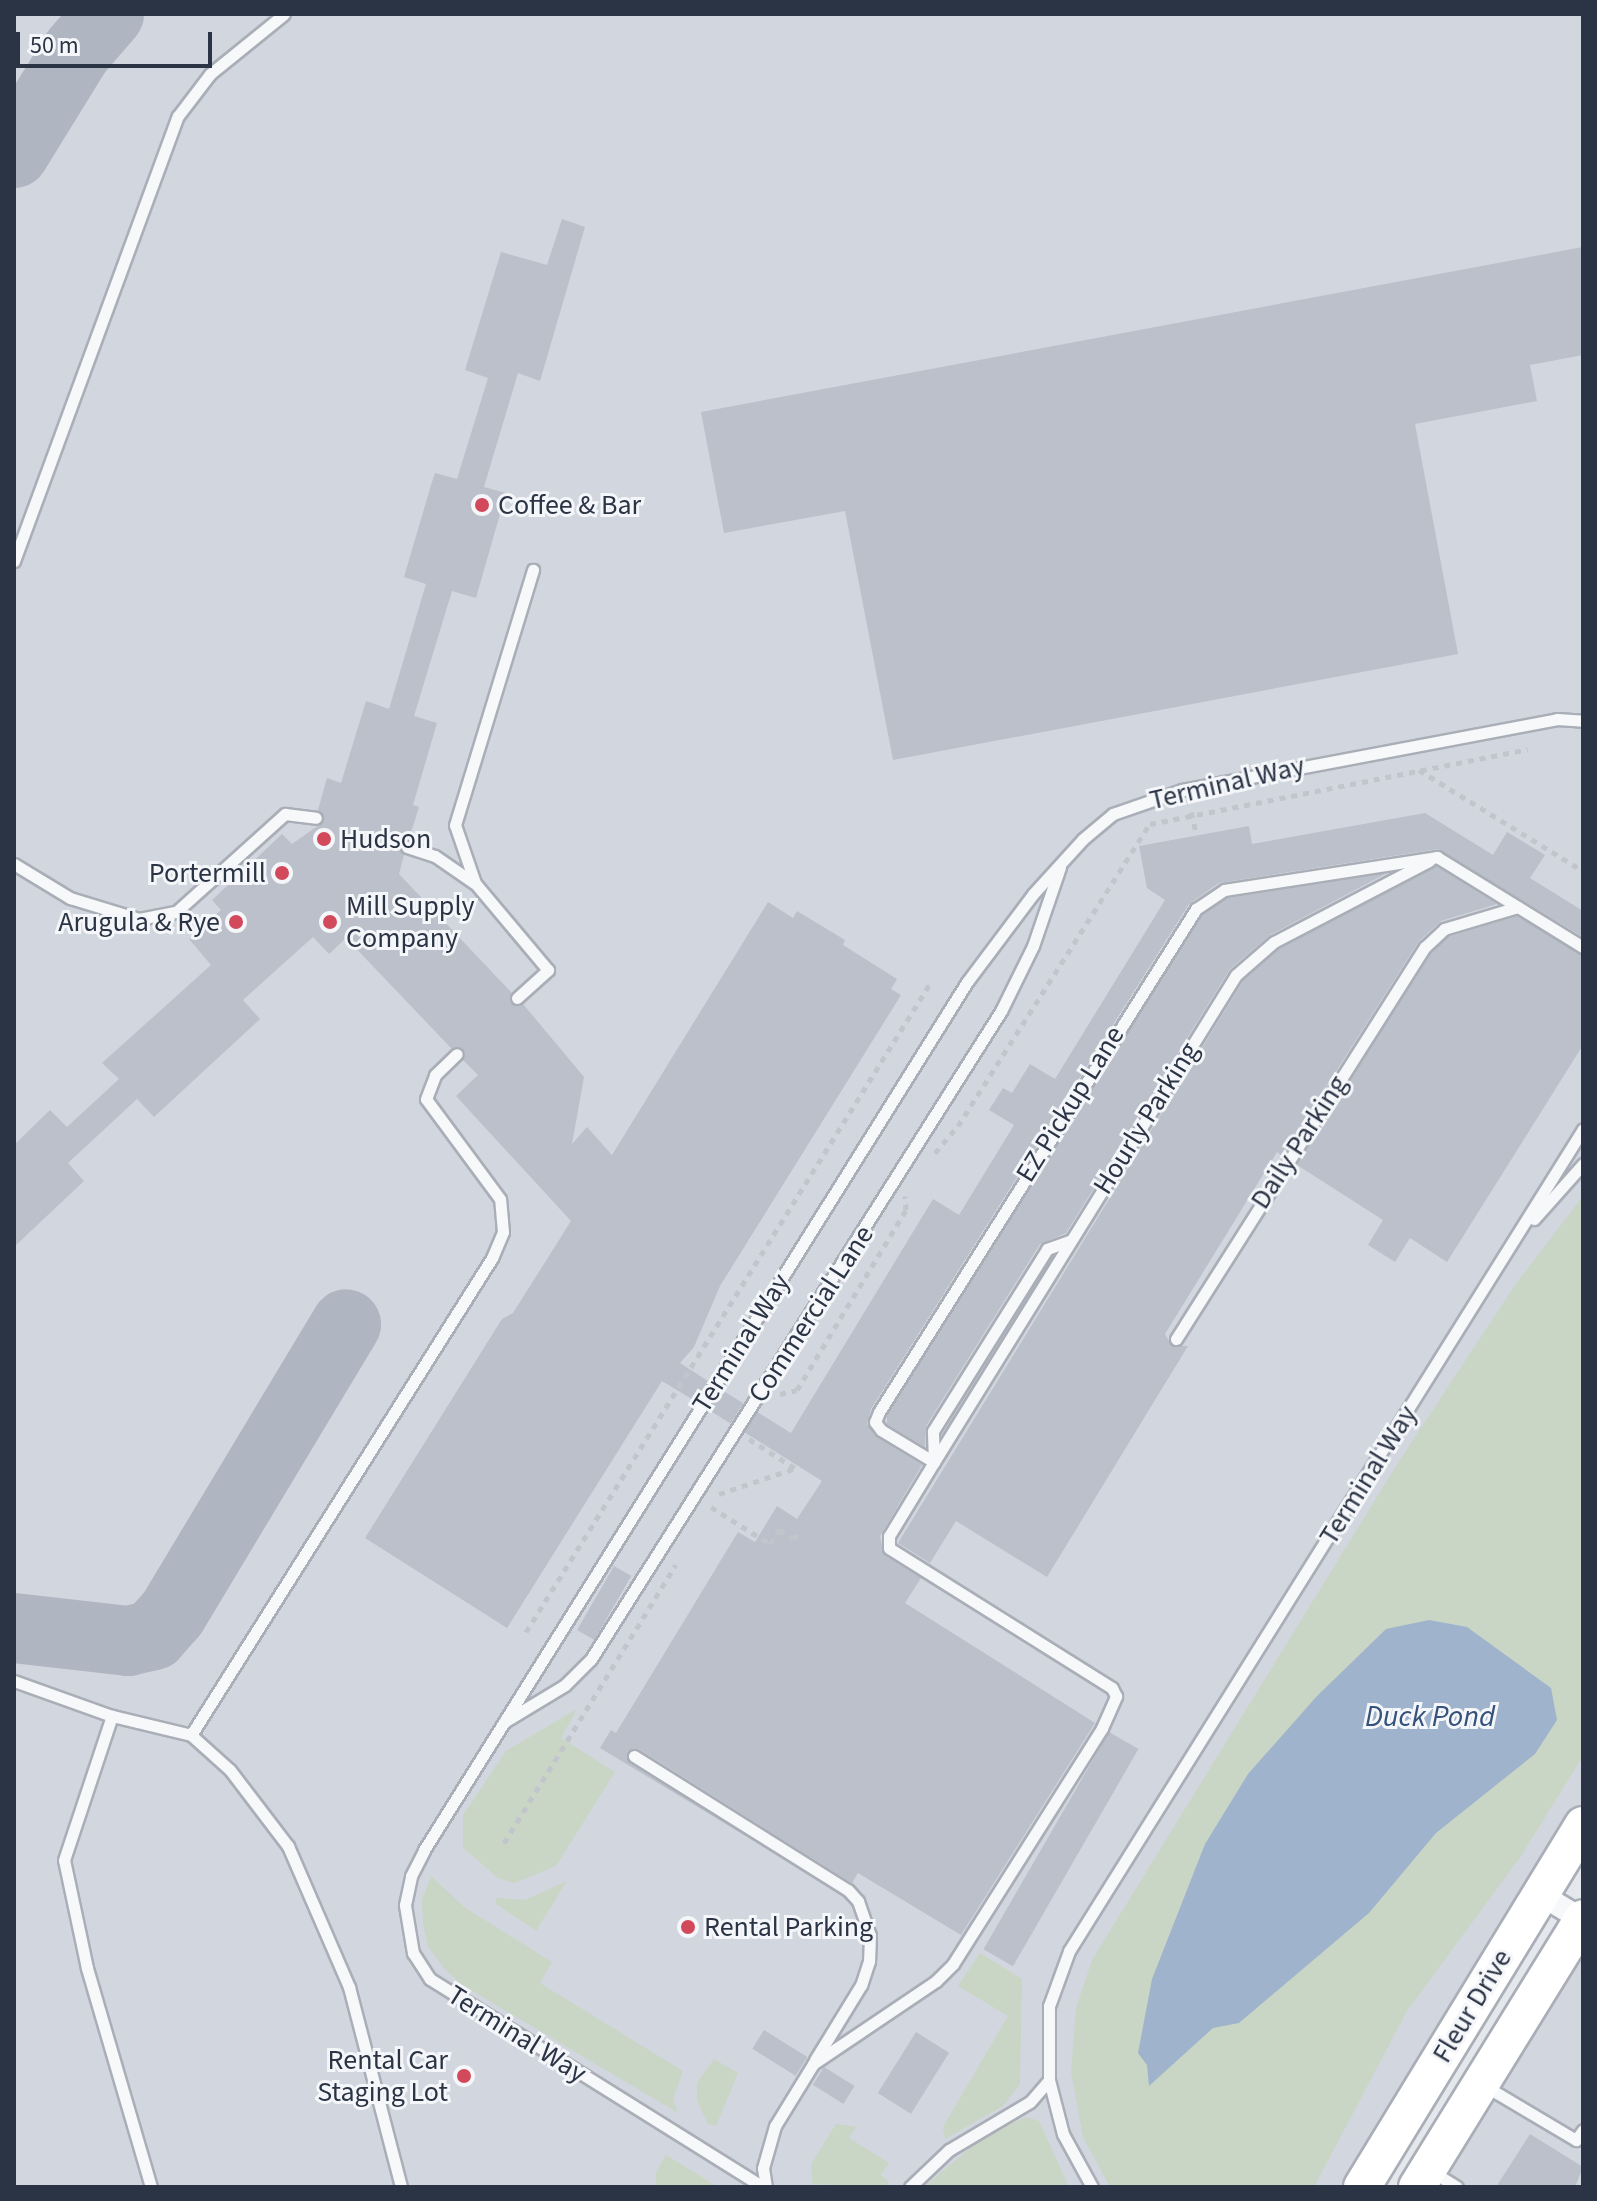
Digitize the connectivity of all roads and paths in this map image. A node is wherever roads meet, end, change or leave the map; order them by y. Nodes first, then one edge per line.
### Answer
1 (284, 14) edge
2 (14, 561) edge
3 (533, 570) dead end
4 (1583, 721) edge
5 (1528, 749) dead end
6 (1418, 770) junction
7 (1191, 812) junction
8 (316, 818) dead end
9 (1197, 836) dead end
10 (407, 847) dead end
11 (1437, 857) junction
12 (1061, 863) junction
13 (14, 864) edge
14 (1583, 871) edge
15 (475, 883) junction
16 (1518, 907) junction
17 (1583, 947) edge
18 (931, 982) dead end
19 (517, 998) dead end
20 (457, 1054) dead end
21 (1583, 1129) edge
22 (932, 1158) dead end
23 (1583, 1164) edge
24 (905, 1190) dead end
25 (1513, 1243) junction
26 (1176, 1339) dead end
27 (773, 1406) dead end
28 (759, 1429) dead end
29 (934, 1462) junction
30 (719, 1494) dead end
31 (711, 1507) dead end
32 (800, 1530) dead end
33 (676, 1565) dead end
34 (526, 1632) dead end
35 (14, 1681) edge
36 (112, 1716) junction
37 (504, 1723) junction
38 (191, 1735) junction
39 (634, 1756) dead end
40 (1583, 1825) edge
41 (504, 1843) dead end
42 (1540, 1894) junction
43 (1583, 1919) edge
44 (813, 2064) junction
45 (1049, 2080) junction
46 (1481, 2083) junction
47 (1581, 2138) edge
48 (1434, 2181) edge
49 (151, 2187) edge
50 (401, 2187) edge
51 (765, 2187) edge
52 (910, 2187) edge
53 (1092, 2187) edge
54 (1362, 2187) edge

1 - 2 lane
3 - 15 lane
4 - 12 lane, Terminal Way
5 - 6 path
6 - 7 path
6 - 14 path
7 - 9 path
7 - 22 path
8 - 13 lane
10 - 15 lane
11 - 16 lane
11 - 29 lane, Hourly Parking
11 - 29 lane, EZ Pickup Lane
12 - 37 lane, Terminal Way
12 - 37 lane, Commercial Lane
15 - 19 lane
16 - 17 lane
16 - 26 lane, Daily Parking
18 - 34 path
20 - 38 lane
21 - 25 lane, Terminal Way
23 - 25 lane
24 - 27 path
25 - 45 lane, Terminal Way
28 - 30 path
29 - 44 lane
31 - 32 path
33 - 41 path
35 - 36 lane
36 - 38 lane
36 - 49 lane
37 - 51 lane, Terminal Way
38 - 50 lane
39 - 44 lane
40 - 42 main road, Fleur Drive
42 - 43 street
42 - 54 main road, Fleur Drive
43 - 46 main road, Fleur Drive
44 - 51 lane
45 - 52 lane
45 - 53 lane, Terminal Way
46 - 47 lane
46 - 48 main road, Fleur Drive

